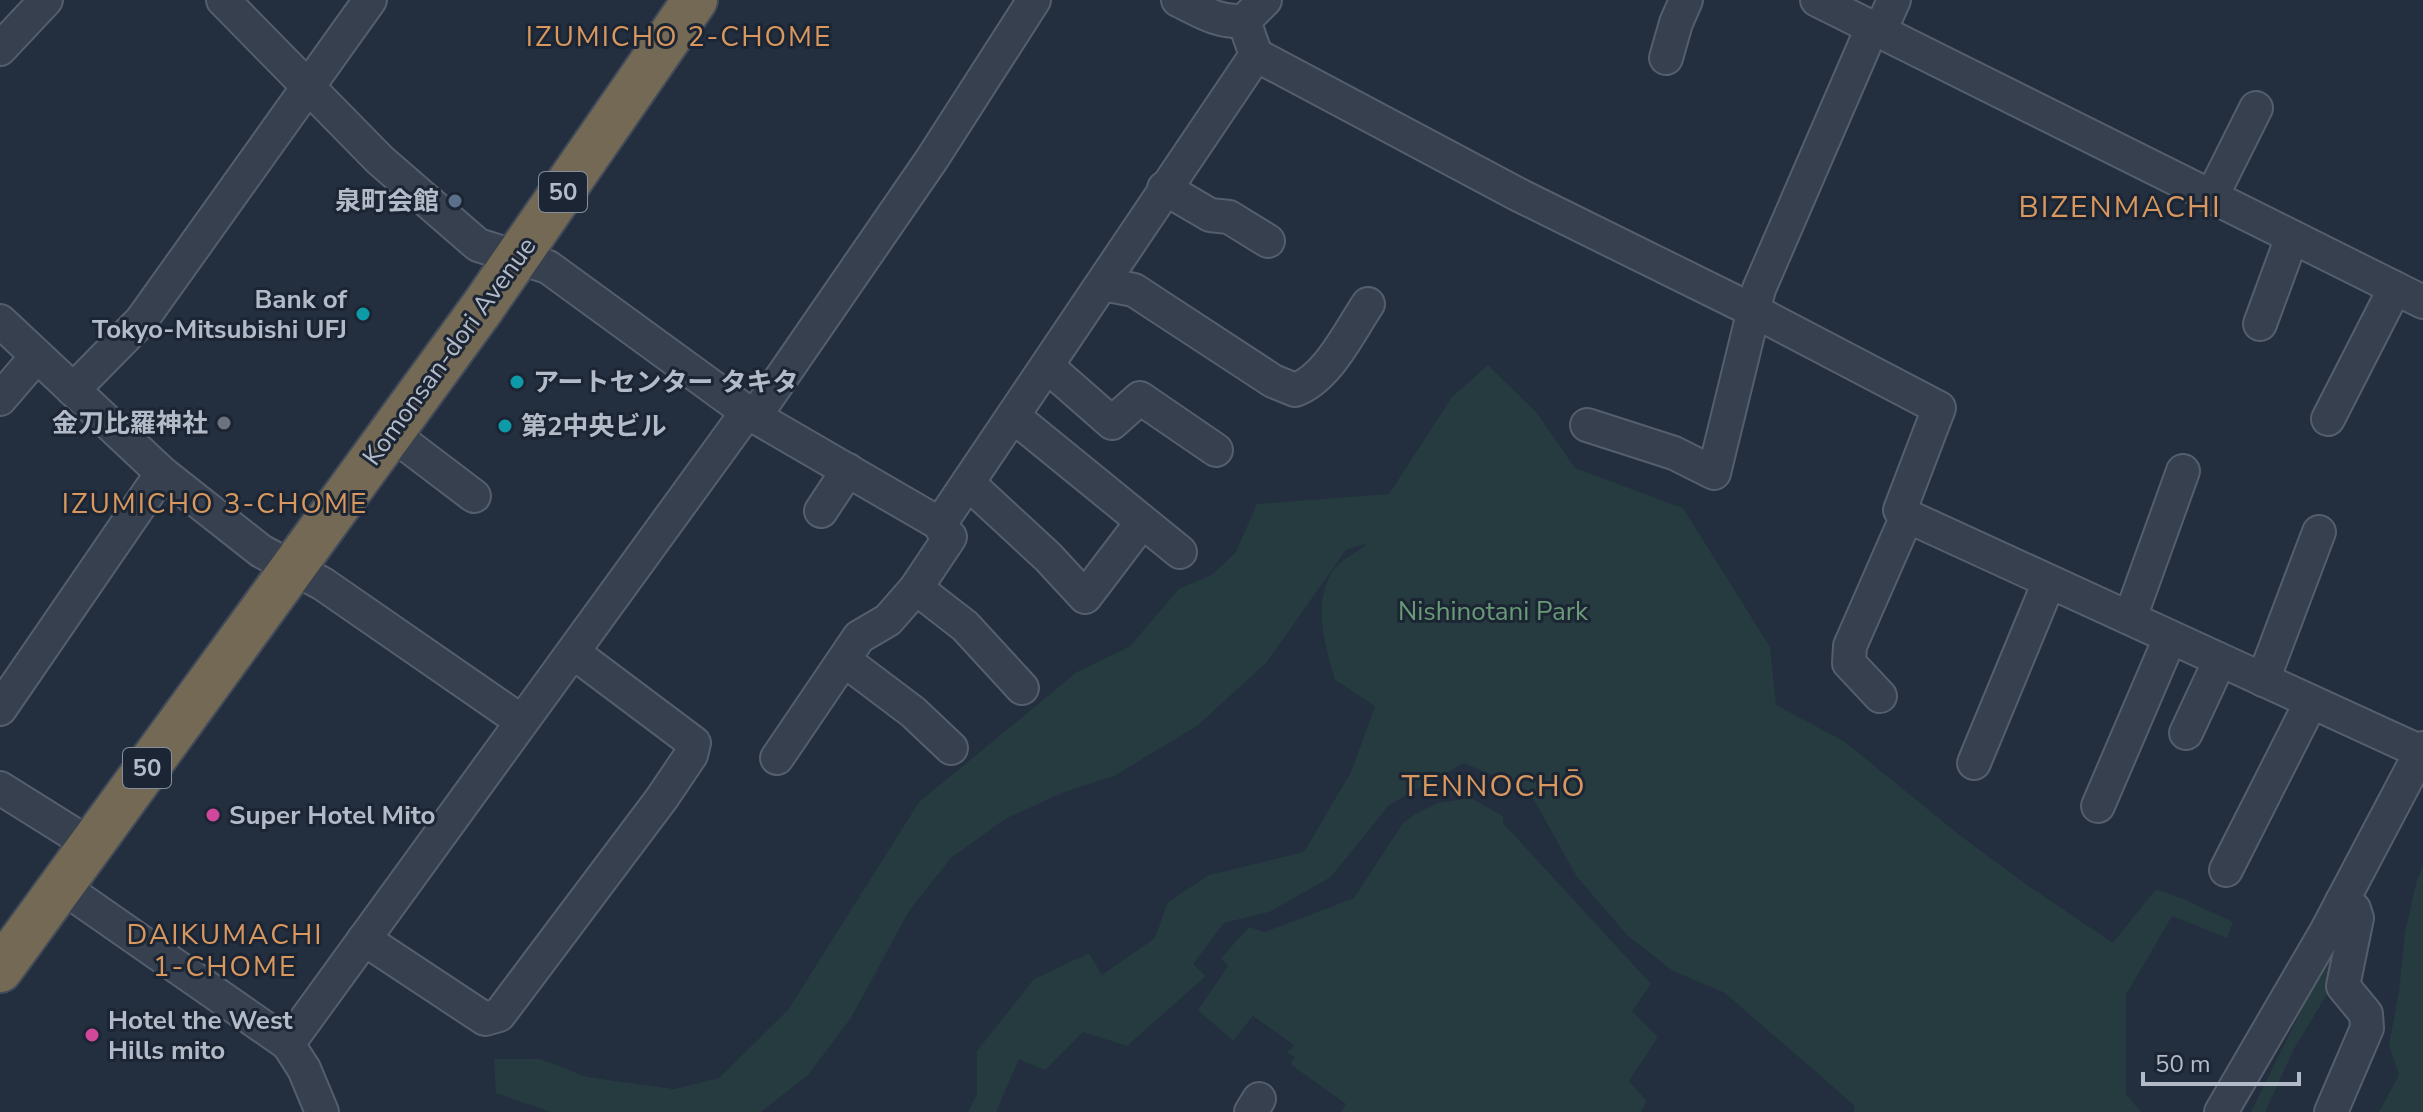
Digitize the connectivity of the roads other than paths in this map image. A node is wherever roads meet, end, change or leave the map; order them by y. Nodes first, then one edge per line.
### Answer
1 (46, 0) edge
2 (223, 0) edge
3 (370, 0) edge
4 (695, 0) edge
5 (1034, 0) edge
6 (1178, 0) edge
7 (1686, 0) edge
8 (1817, 0) edge
9 (1894, 0) edge
10 (1254, 10) edge
11 (1872, 28) junction
12 (0, 49) edge
13 (1256, 55) junction
14 (1666, 58) dead end
15 (307, 88) junction
16 (2256, 108) dead end
17 (1164, 188) junction
18 (2212, 196) junction
19 (2292, 237) junction
20 (1268, 241) dead end
21 (517, 257) junction
22 (1103, 284) junction
23 (2395, 288) junction
24 (2423, 302) edge
25 (1368, 304) dead end
26 (1754, 311) junction
27 (0, 321) edge
28 (2260, 324) dead end
29 (37, 356) junction
30 (1047, 366) junction
31 (73, 390) junction
32 (0, 399) edge
33 (751, 414) junction
34 (1013, 416) junction
35 (2328, 419) dead end
36 (1587, 425) dead end
37 (391, 433) junction
38 (1216, 450) dead end
39 (848, 470) junction
40 (2183, 471) dead end
41 (162, 473) junction
42 (968, 483) junction
43 (474, 496) dead end
44 (821, 511) dead end
45 (1907, 516) junction
46 (1142, 522) junction
47 (940, 524) junction
48 (2319, 532) dead end
49 (1180, 552) dead end
50 (292, 569) junction
51 (2049, 582) junction
52 (916, 588) junction
53 (2130, 618) junction
54 (2170, 638) junction
55 (574, 653) junction
56 (844, 660) junction
57 (2220, 660) junction
58 (2263, 680) junction
59 (1022, 688) dead end
60 (1880, 696) dead end
61 (2311, 702) junction
62 (0, 709) edge
63 (521, 721) junction
64 (2186, 733) dead end
65 (951, 748) dead end
66 (2422, 750) edge
67 (777, 758) dead end
68 (1974, 763) dead end
69 (0, 788) edge
70 (2098, 806) dead end
71 (91, 845) junction
72 (2226, 870) dead end
73 (61, 886) junction
74 (2342, 901) junction
75 (364, 939) junction
76 (0, 970) edge
77 (288, 1044) junction
78 (322, 1112) edge
79 (2221, 1112) edge
80 (2331, 1112) edge

1 - 12 street
2 - 15 street
3 - 15 street
4 - 21 highway, Komonsan-dori Avenue / 50
5 - 33 street
6 - 10 street
7 - 14 street
8 - 11 street
9 - 11 street
10 - 13 street
11 - 18 street
11 - 26 street
13 - 17 street
13 - 26 street
15 - 21 street
15 - 31 street
16 - 18 street
17 - 20 street
17 - 22 street
18 - 19 street
19 - 23 street
19 - 28 street
21 - 33 street
21 - 37 highway, Komonsan-dori Avenue / 50
22 - 25 street
22 - 30 street
23 - 24 street
23 - 35 street
26 - 36 street
26 - 45 street
27 - 29 street
29 - 31 street
29 - 32 street
30 - 34 street
30 - 38 street
31 - 41 street
33 - 39 street
33 - 55 street
34 - 42 street
34 - 46 street
37 - 43 street
37 - 50 highway, Komonsan-dori Avenue / 50
39 - 44 street
39 - 47 street
40 - 53 street
41 - 50 street
41 - 62 street
42 - 46 street
42 - 47 street
45 - 51 street
45 - 60 street
46 - 49 street
47 - 52 street
48 - 58 street
50 - 63 street
50 - 71 highway, Komonsan-dori Avenue / 50
51 - 53 street
51 - 68 street
52 - 56 street
52 - 59 street
53 - 54 street
54 - 57 street
54 - 70 street
55 - 63 street
55 - 75 street
56 - 65 street
56 - 67 street
57 - 58 street
57 - 64 street
58 - 61 street
61 - 66 street
61 - 72 street
63 - 75 street
66 - 74 street
69 - 71 street
71 - 73 highway, Komonsan-dori Avenue / 50
73 - 76 highway, Komonsan-dori Avenue / 50
73 - 77 street
74 - 79 street
74 - 80 street
75 - 77 street
77 - 78 street

